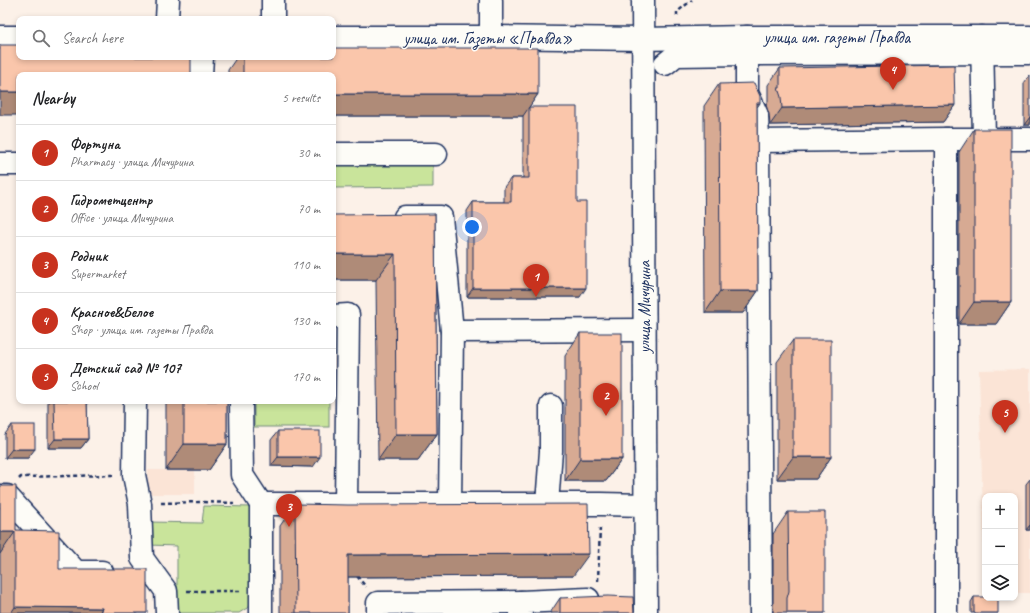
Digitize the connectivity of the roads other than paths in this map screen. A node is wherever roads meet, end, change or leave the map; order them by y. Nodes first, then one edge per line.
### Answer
1 (168, 0) edge
2 (273, 0) edge
3 (491, 0) edge
4 (643, 0) edge
5 (167, 16) edge
6 (273, 16) edge
7 (0, 37) edge
8 (16, 37) edge
9 (336, 37) edge
10 (491, 37) junction
11 (1030, 37) edge
12 (643, 39) junction
13 (747, 45) junction
14 (982, 45) junction
15 (1030, 53) edge
16 (202, 60) edge
17 (665, 64) dead end
18 (201, 72) edge
19 (946, 139) junction
20 (984, 139) junction
21 (1030, 139) edge
22 (758, 141) junction
23 (336, 154) edge
24 (436, 154) dead end
25 (0, 164) edge
26 (16, 164) edge
27 (387, 216) edge
28 (336, 316) edge
29 (644, 330) junction
30 (452, 331) junction
31 (135, 404) edge
32 (241, 404) edge
33 (551, 406) dead end
34 (4, 496) edge
35 (261, 504) junction
36 (346, 504) junction
37 (450, 504) junction
38 (547, 504) junction
39 (645, 505) junction
40 (154, 573) junction
41 (624, 603) edge
42 (521, 607) edge
43 (167, 613) edge
44 (261, 613) edge
45 (378, 613) edge
46 (761, 613) edge
47 (946, 613) edge

1 - 5 street
2 - 6 street
3 - 10 street
4 - 12 street, улица Мичурина
7 - 8 street
9 - 10 street, улица им. Газеты «Правда»
10 - 12 street, улица им. Газеты «Правда»
11 - 14 street, улица им. газеты Правда
12 - 13 street, улица им. газеты Правда
12 - 29 street, улица Мичурина
13 - 14 street, улица им. газеты Правда
13 - 17 street
13 - 22 street
14 - 15 street
14 - 20 street
16 - 18 street
19 - 20 street
19 - 22 street
19 - 47 street
20 - 21 street
22 - 46 street
23 - 24 street
25 - 26 street
27 - 30 street
28 - 36 street
29 - 30 street
29 - 39 street, улица Мичурина
30 - 37 street
31 - 40 street
32 - 35 street
33 - 38 street
34 - 40 street
35 - 36 street
35 - 44 street
36 - 37 street
37 - 38 street
38 - 39 street
39 - 41 street, улица Мичурина
40 - 43 street
41 - 42 street
42 - 45 street

